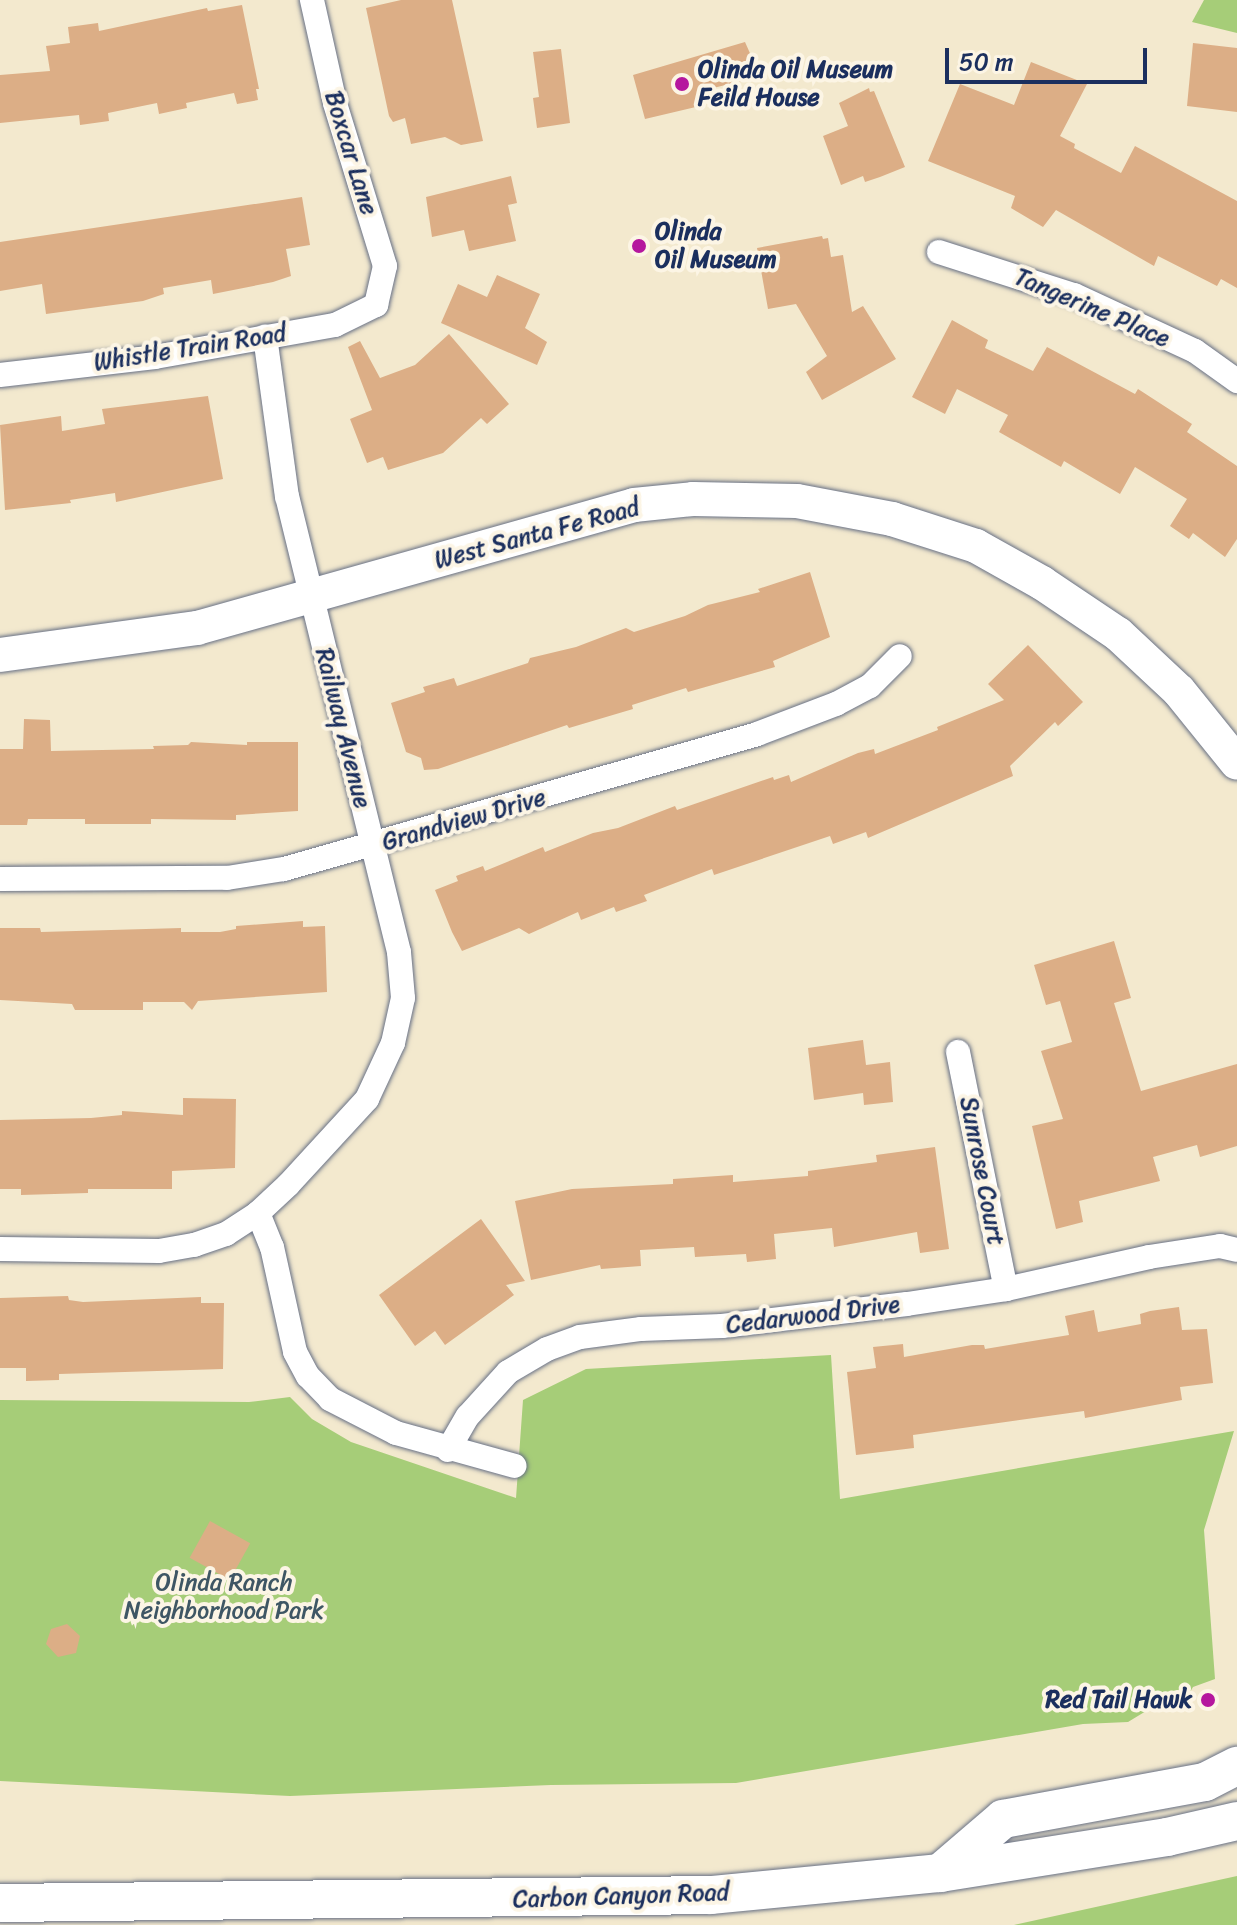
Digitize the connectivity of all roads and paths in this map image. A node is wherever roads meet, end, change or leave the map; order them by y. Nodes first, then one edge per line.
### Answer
1 (312, 0) edge
2 (939, 252) dead end
3 (376, 305) joint
4 (265, 337) junction
5 (0, 375) edge
6 (1237, 381) edge
7 (310, 598) junction
8 (0, 655) edge
9 (900, 656) dead end
10 (1237, 763) edge
11 (373, 847) junction
12 (0, 879) edge
13 (958, 1052) dead end
14 (258, 1213) junction
15 (1229, 1248) edge
16 (0, 1249) edge
17 (1006, 1289) junction
18 (448, 1450) junction
19 (515, 1466) dead end
20 (1237, 1766) edge
21 (1237, 1821) edge
22 (940, 1873) junction
23 (0, 1903) edge

1 - 3 street, Boxcar Lane
2 - 6 street, Tangerine Place
3 - 4 street, Whistle Train Road
4 - 5 street, Whistle Train Road
4 - 7 street, Railway Avenue
7 - 8 street, West Santa Fe Road
7 - 10 street, West Santa Fe Road
7 - 11 street, Railway Avenue
9 - 11 street, Grandview Drive
11 - 12 street, Grandview Drive
11 - 14 street, Railway Avenue
13 - 17 street, Sunrose Court
14 - 16 street, Railway Avenue
14 - 18 street
15 - 17 street, Cedarwood Drive
17 - 18 street, Cedarwood Drive
18 - 19 street
20 - 22 main road
21 - 22 main road, Carbon Canyon Road
22 - 23 main road, Carbon Canyon Road

